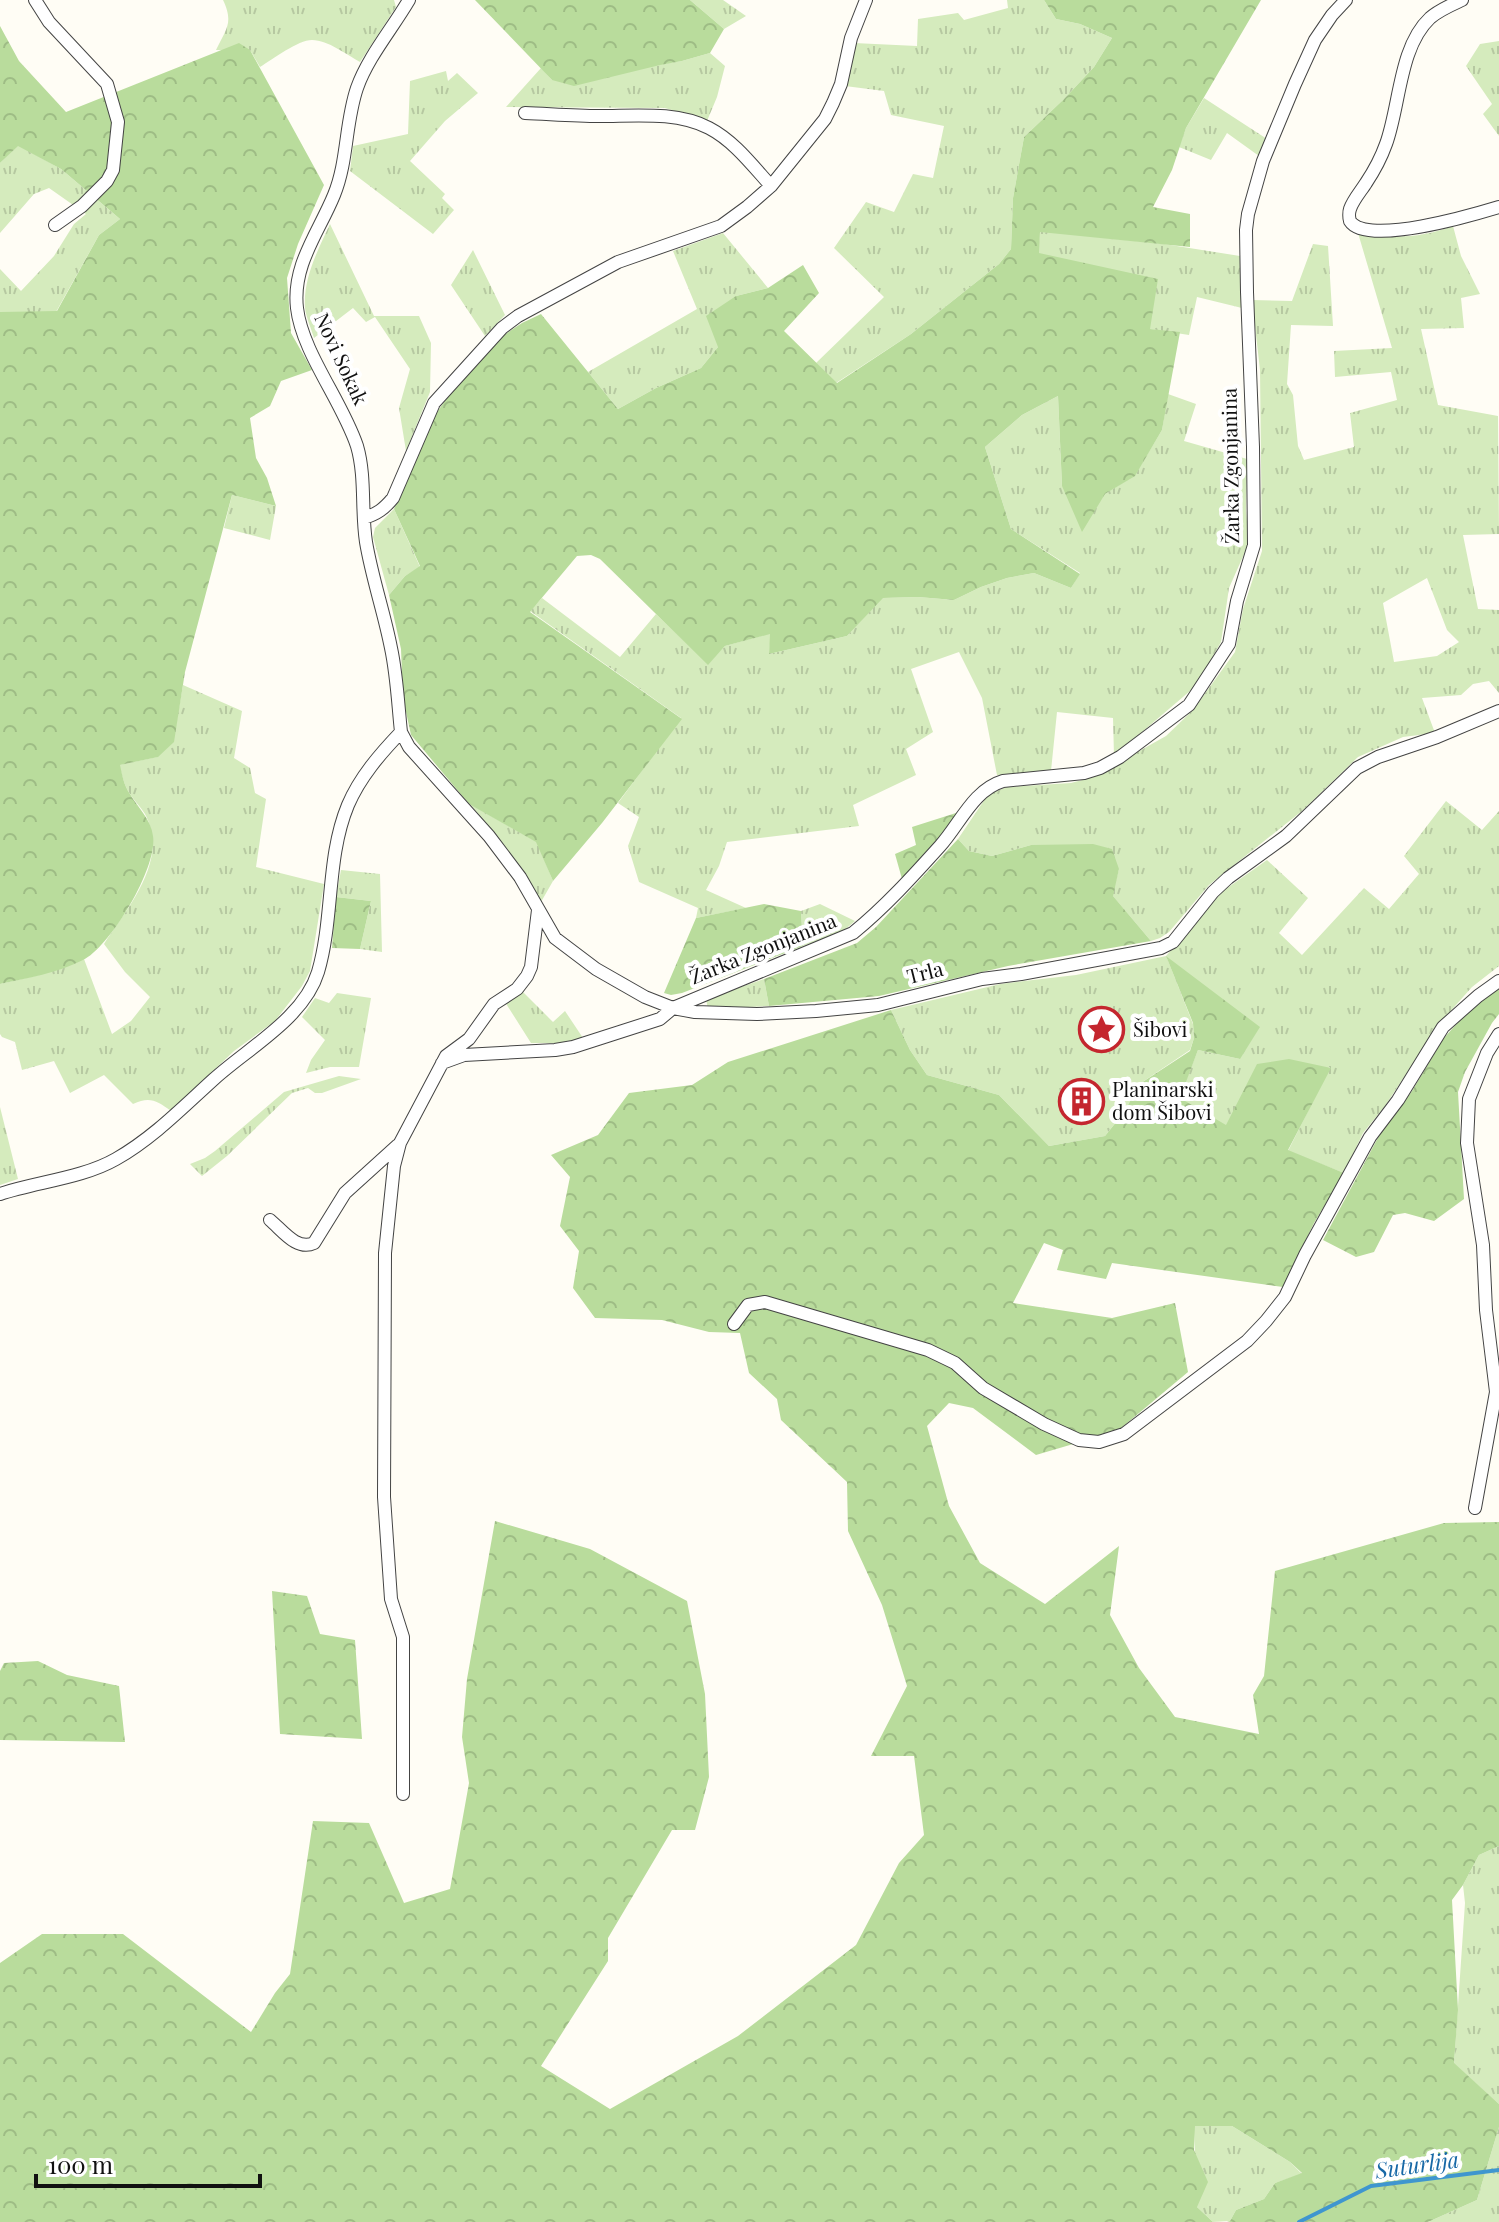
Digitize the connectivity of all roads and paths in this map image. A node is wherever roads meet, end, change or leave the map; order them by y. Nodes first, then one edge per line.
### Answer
1 (35, 0) edge
2 (866, 0) edge
3 (1346, 0) edge
4 (1462, 0) edge
5 (407, 1) edge
6 (525, 113) dead end
7 (771, 186) junction
8 (1499, 207) edge
9 (55, 225) dead end
10 (364, 518) junction
11 (1499, 711) edge
12 (401, 732) junction
13 (538, 910) junction
14 (1499, 981) edge
15 (673, 1008) junction
16 (1499, 1034) edge
17 (442, 1063) junction
18 (400, 1143) junction
19 (0, 1194) edge
20 (270, 1220) dead end
21 (734, 1324) dead end
22 (1475, 1508) dead end
23 (403, 1794) dead end

1 - 9 street
2 - 7 street
3 - 15 street, Žarka Zgonjanina
4 - 8 street
5 - 10 street, Novi Sokak
6 - 7 street
7 - 10 street
10 - 12 street, Novi Sokak
11 - 15 street, Trla
12 - 13 street, Trla
12 - 19 street
13 - 15 street, Trla
13 - 17 street
14 - 21 street
15 - 17 street, Žarka Zgonjanina
16 - 22 street
17 - 18 street
18 - 20 street
18 - 23 street

